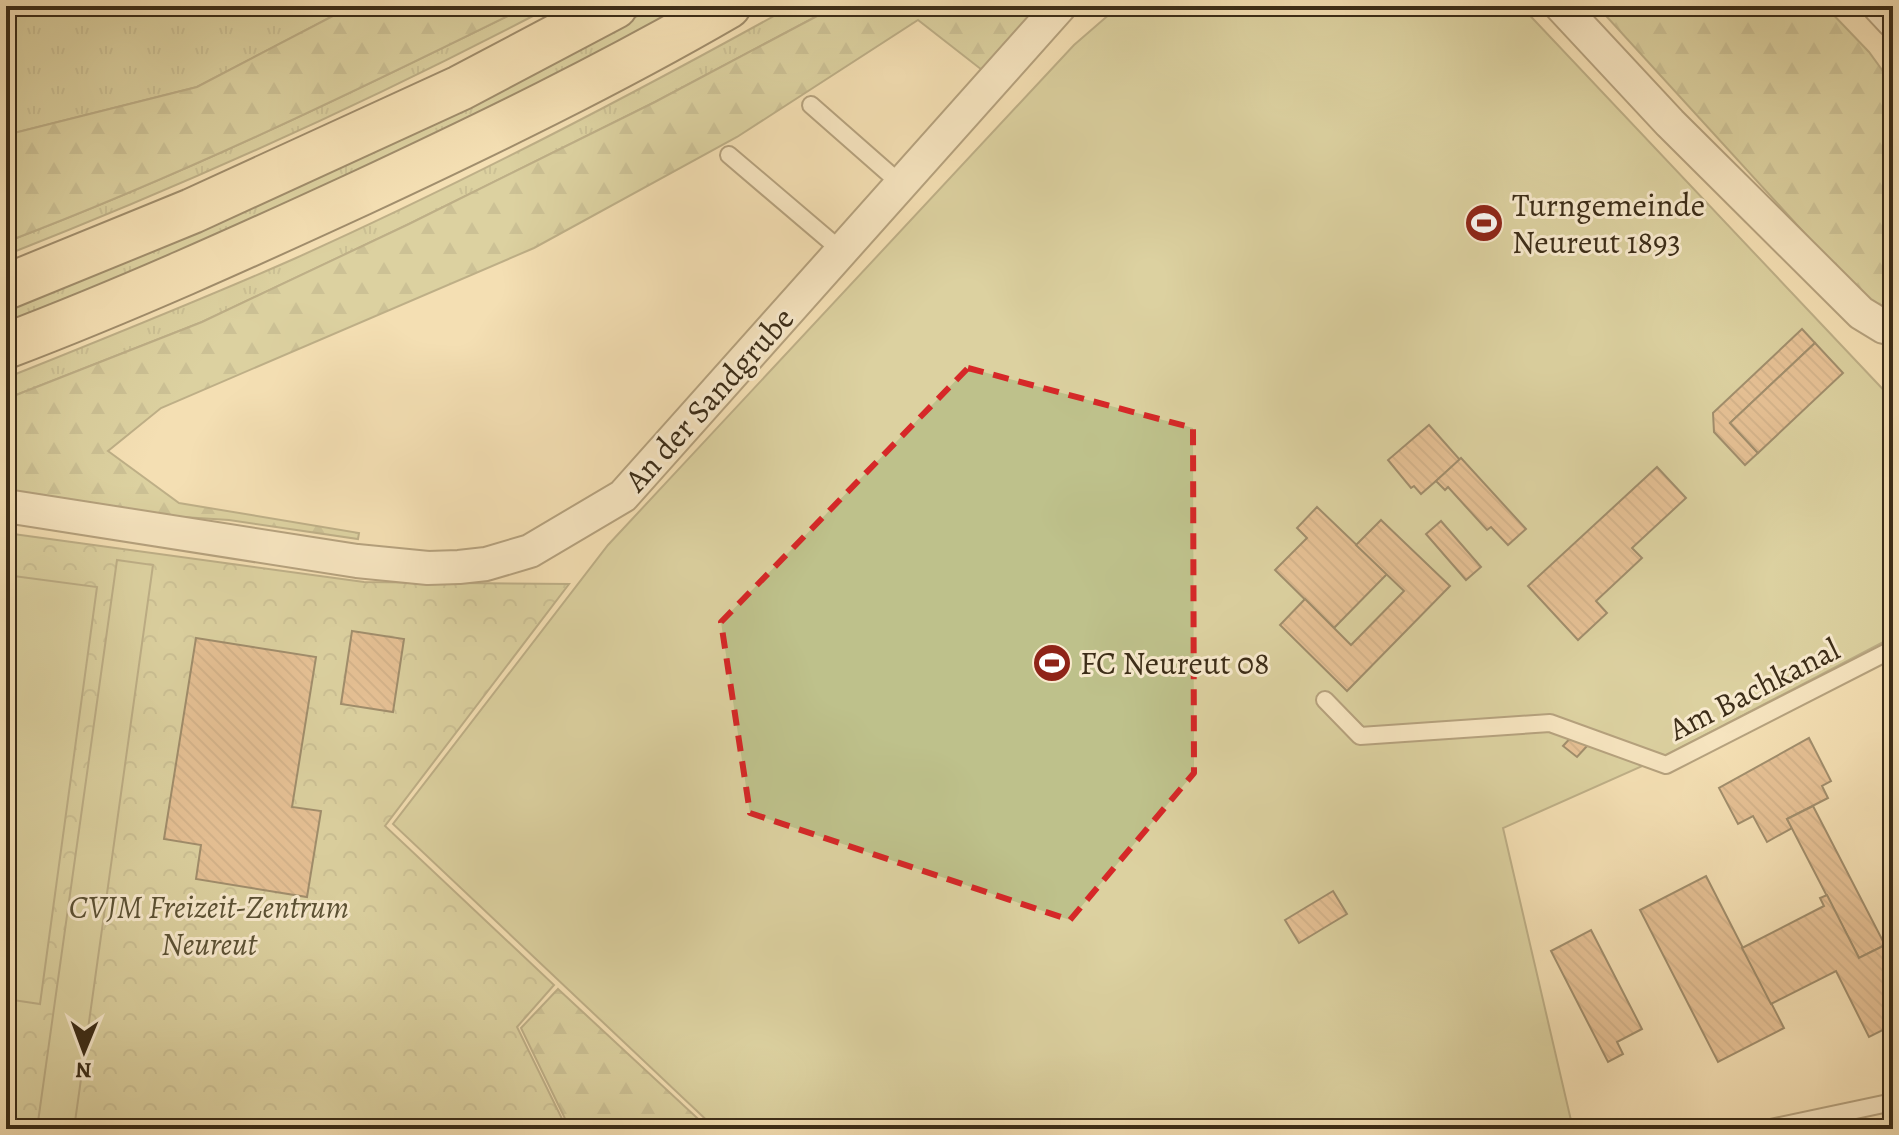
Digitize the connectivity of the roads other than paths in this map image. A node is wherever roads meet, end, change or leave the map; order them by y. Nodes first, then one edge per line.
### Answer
1 (615, 6) edge
2 (728, 6) edge
3 (1060, 6) edge
4 (1561, 6) edge
5 (1879, 6) edge
6 (1893, 21) edge
7 (811, 105) dead end
8 (729, 155) dead end
9 (902, 185) junction
10 (843, 252) junction
11 (6, 287) edge
12 (1893, 329) edge
13 (6, 346) edge
14 (6, 506) edge
15 (1893, 649) edge
16 (1325, 700) dead end
17 (1893, 1102) edge
18 (1766, 1129) edge

1 - 11 highway
2 - 13 highway
3 - 9 street, An der Sandgrube
4 - 12 street
5 - 6 street
7 - 9 lane
8 - 10 lane
9 - 10 street, An der Sandgrube
10 - 14 street, An der Sandgrube
15 - 16 lane, Am Bachkanal
17 - 18 lane

